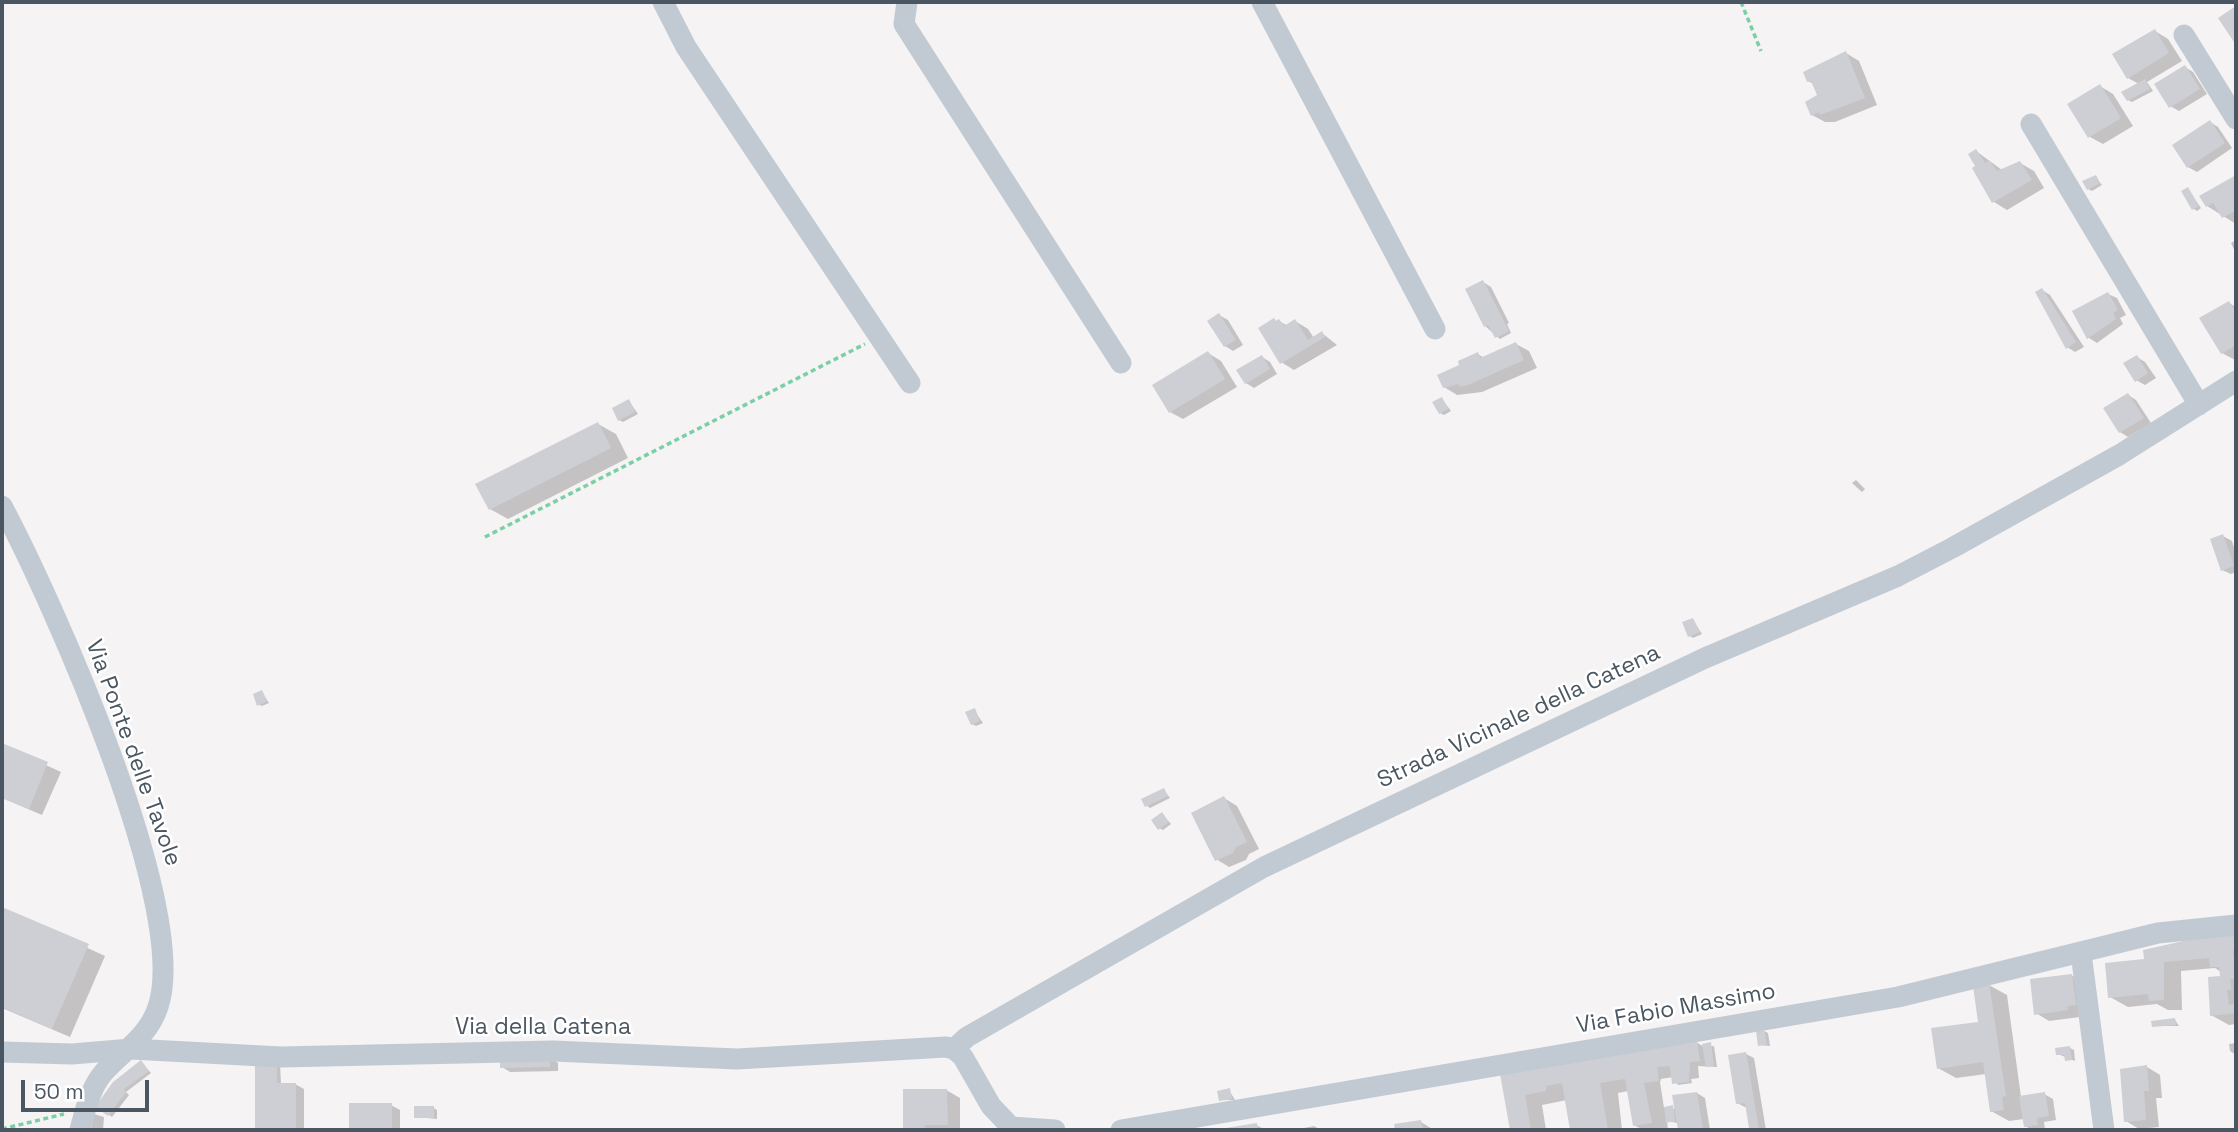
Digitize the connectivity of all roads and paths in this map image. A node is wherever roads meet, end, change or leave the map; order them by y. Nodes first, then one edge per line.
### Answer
1 (663, 2) edge
2 (907, 2) edge
3 (1262, 2) edge
4 (1741, 2) edge
5 (2185, 35) dead end
6 (1761, 51) dead end
7 (2236, 119) edge
8 (2031, 124) dead end
9 (1435, 330) dead end
10 (879, 337) junction
11 (1121, 363) dead end
12 (2236, 381) edge
13 (910, 383) dead end
14 (2199, 405) junction
15 (2, 506) edge
16 (485, 537) dead end
17 (2236, 925) edge
18 (2081, 953) junction
19 (131, 1049) junction
20 (954, 1049) junction
21 (2, 1052) edge
22 (87, 1104) junction
23 (2, 1129) edge
24 (80, 1130) edge
25 (1055, 1130) edge
26 (1121, 1130) edge
27 (2104, 1130) edge

1 - 10 street
2 - 11 street
3 - 9 street
4 - 6 path
5 - 7 street
8 - 14 street
10 - 13 street
10 - 16 path
12 - 14 street, Strada Vicinale della Catena
14 - 20 street, Strada Vicinale della Catena
15 - 19 street, Via Ponte delle Tavole
17 - 18 street, Via Fabio Massimo
18 - 26 street, Via Fabio Massimo
18 - 27 street
19 - 20 street, Via della Catena
19 - 21 street, Via della Catena
19 - 22 street, Via Ponte delle Tavole
20 - 25 street
22 - 23 path
22 - 24 street, Via Ponte delle Tavole

